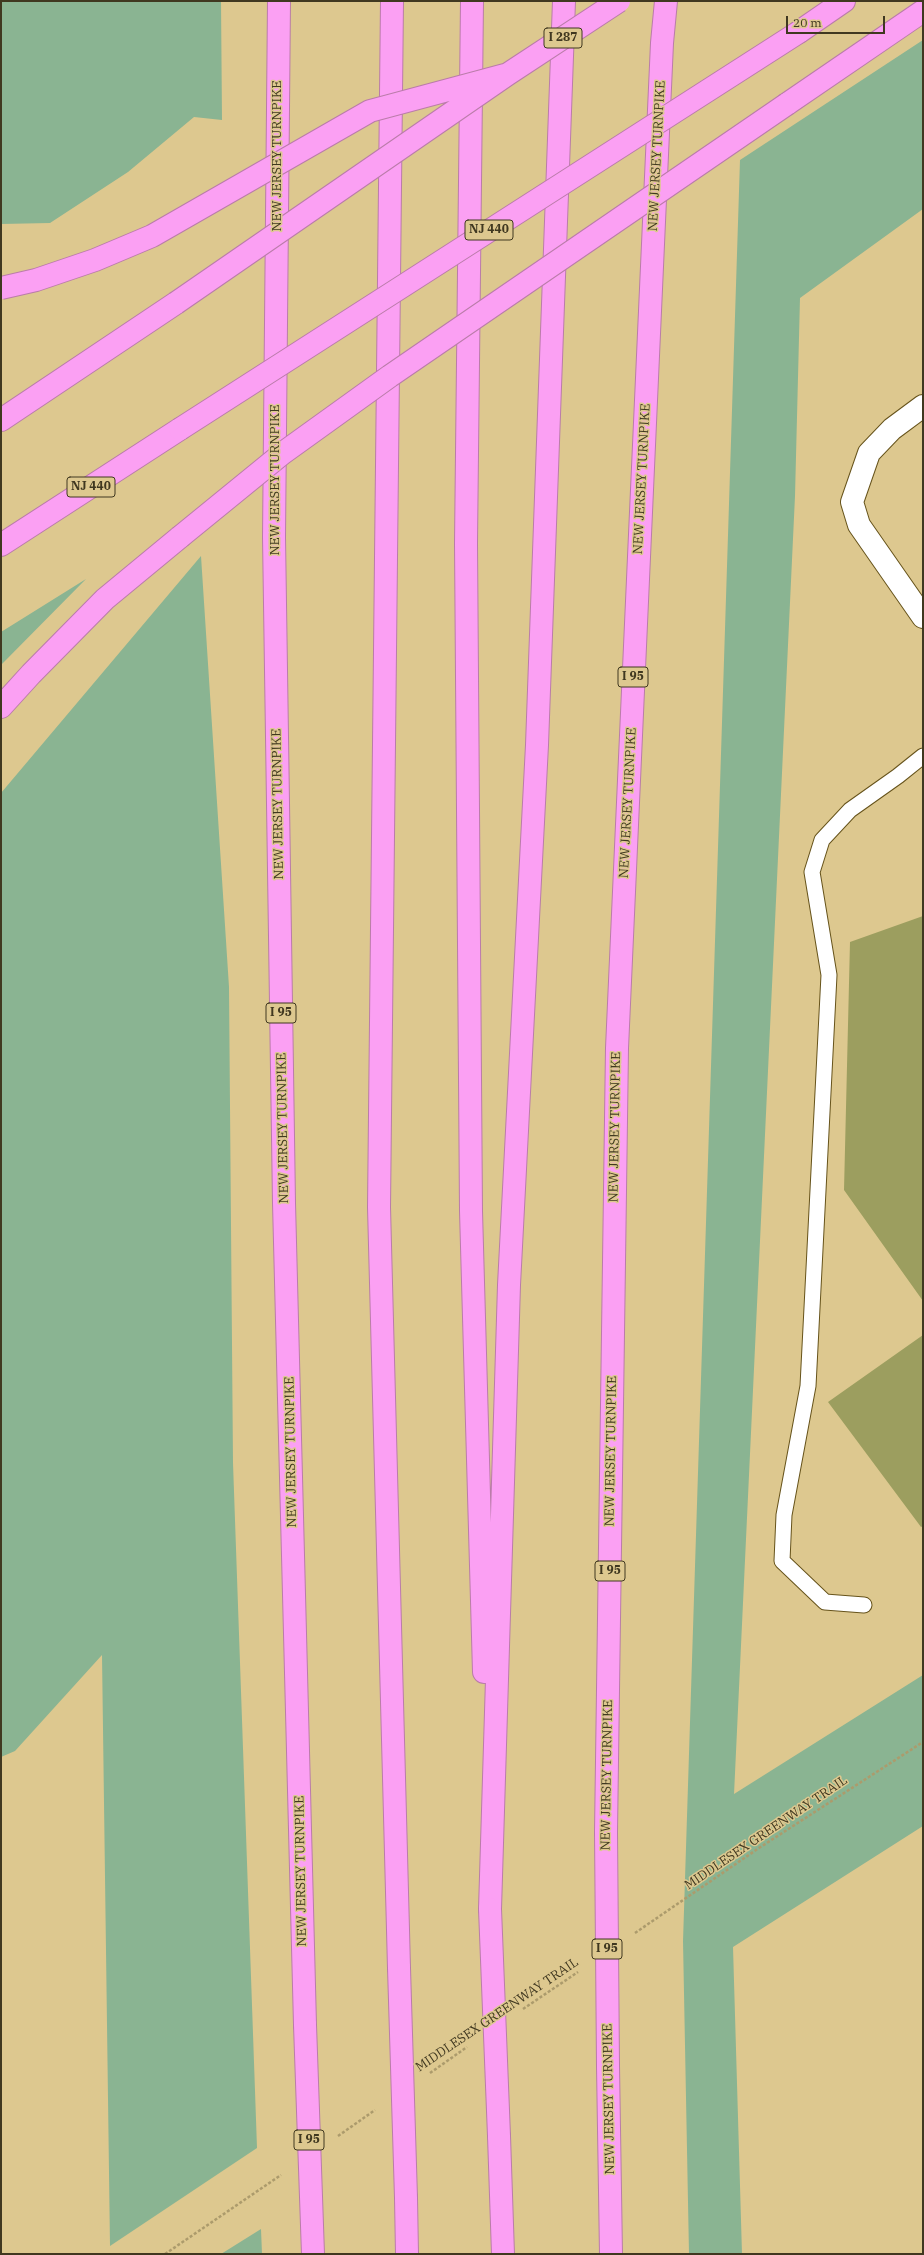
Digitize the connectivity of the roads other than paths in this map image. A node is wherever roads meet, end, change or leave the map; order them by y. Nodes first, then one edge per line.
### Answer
1 (279, 1) edge
2 (392, 1) edge
3 (472, 1) edge
4 (564, 1) edge
5 (619, 1) edge
6 (666, 1) edge
7 (680, 1) edge
8 (844, 1) edge
9 (923, 11) edge
10 (662, 43) junction
11 (508, 74) junction
12 (1, 288) edge
13 (923, 406) edge
14 (1, 420) edge
15 (1, 545) edge
16 (923, 617) edge
17 (1, 707) edge
18 (923, 756) edge
19 (864, 1605) dead end
20 (490, 1909) junction
21 (313, 2254) edge
22 (408, 2254) edge
23 (502, 2254) edge
24 (612, 2254) edge

1 - 21 highway, NEW JERSEY TURNPIKE / I 95, bridge
2 - 22 highway, bridge
3 - 20 highway
4 - 20 highway
5 - 11 highway, I 287, bridge
6 - 10 highway, NEW JERSEY TURNPIKE / I 95
7 - 10 highway
8 - 15 highway, NJ 440, bridge
9 - 17 highway, bridge
10 - 24 highway, NEW JERSEY TURNPIKE / I 95, bridge
11 - 12 highway, bridge
11 - 14 highway, bridge
13 - 16 street
18 - 19 lane
20 - 23 highway, bridge

